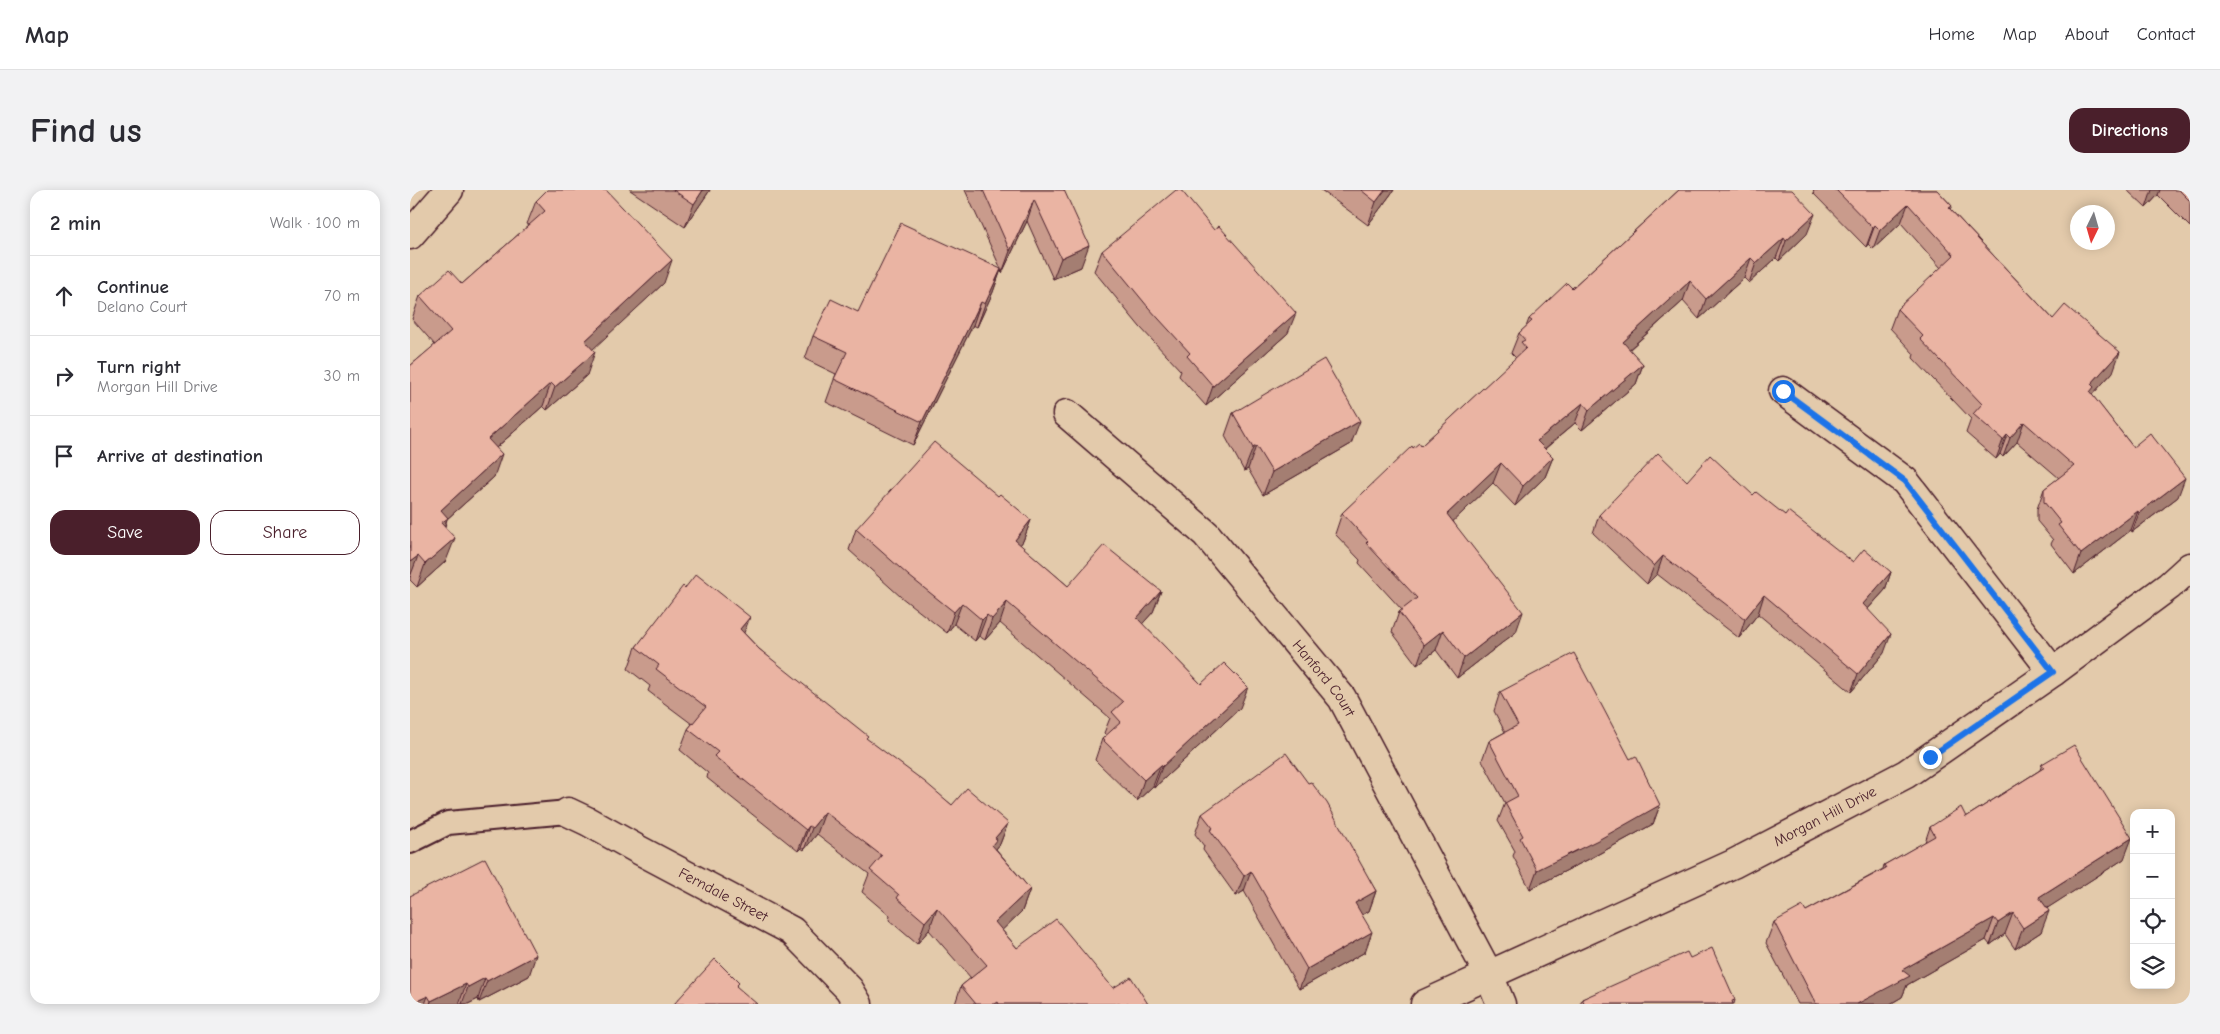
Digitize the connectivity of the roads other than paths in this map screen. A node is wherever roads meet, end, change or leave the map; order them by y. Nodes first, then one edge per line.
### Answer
1 (449, 190) edge
2 (410, 235) edge
3 (1783, 391) dead end
4 (1067, 414) dead end
5 (2190, 567) edge
6 (2053, 672) junction
7 (568, 812) joint
8 (410, 842) edge
9 (1489, 975) junction
10 (858, 1004) edge
11 (1425, 1004) edge
12 (1501, 1004) edge

1 - 2 street
3 - 6 street
4 - 9 street, Hanford Court
5 - 6 street, Morgan Hill Drive
6 - 9 street, Morgan Hill Drive
7 - 8 lane
7 - 10 street, Ferndale Street
9 - 11 street, Morgan Hill Drive
9 - 12 street, Hanford Court

